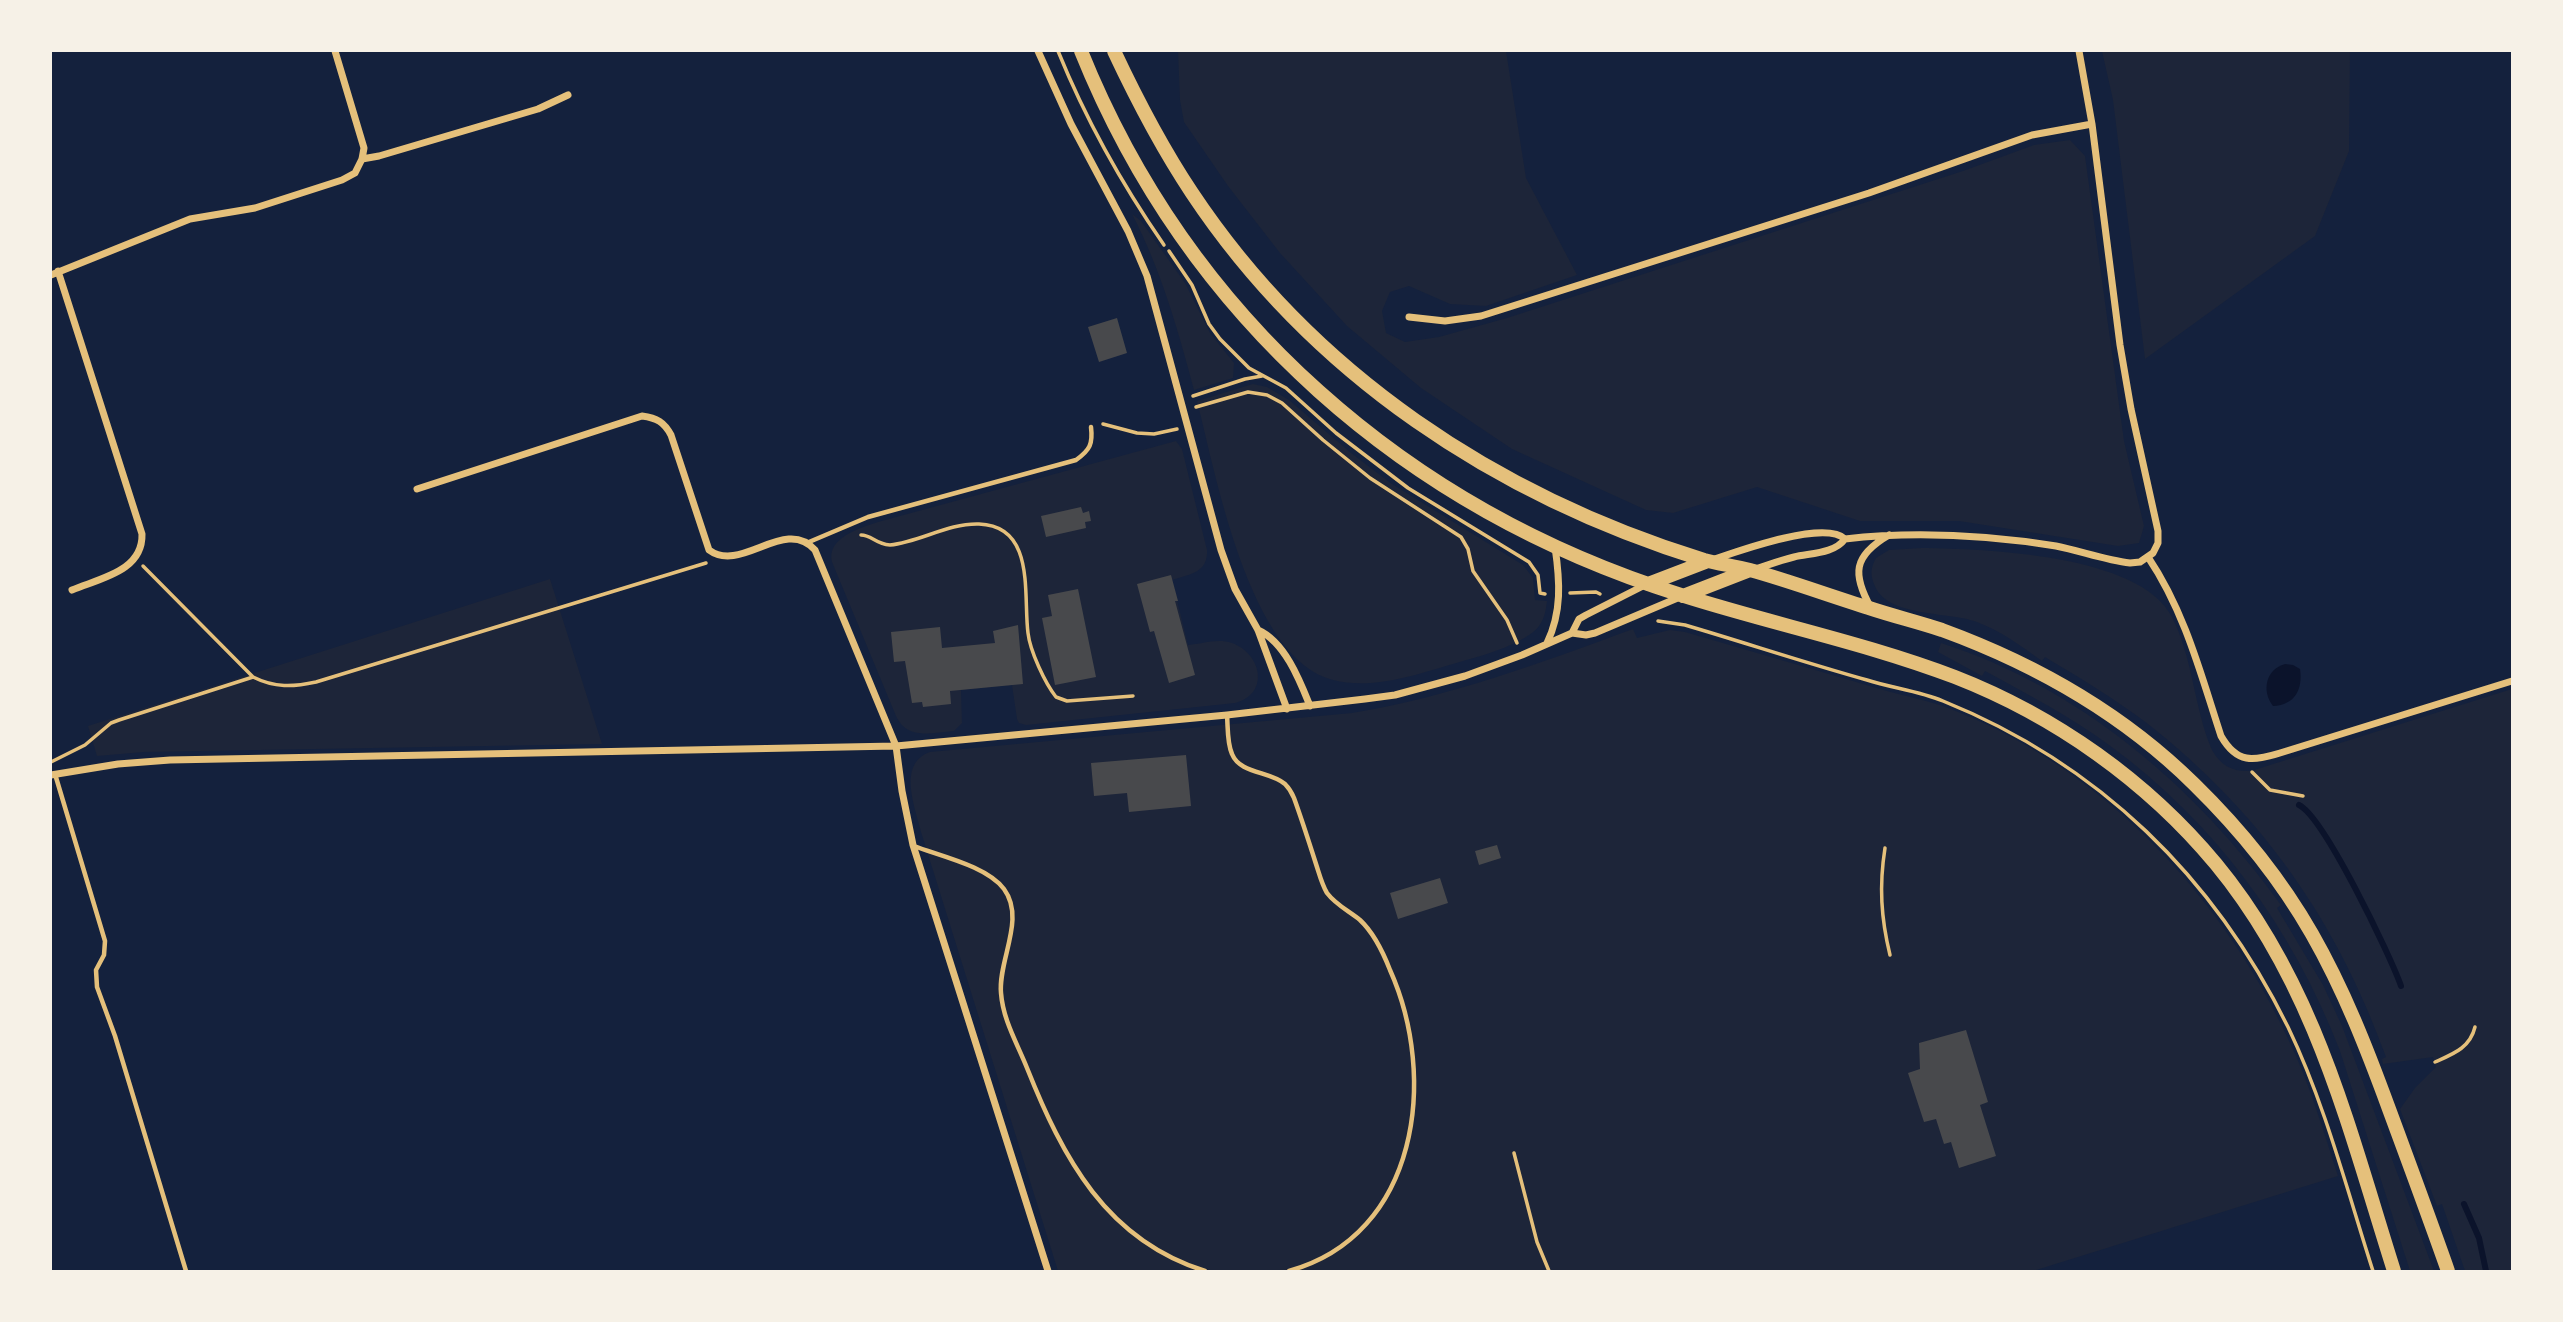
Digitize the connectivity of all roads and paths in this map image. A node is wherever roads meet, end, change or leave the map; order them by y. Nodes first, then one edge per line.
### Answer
1 (334, 51) edge
2 (1038, 51) edge
3 (1081, 51) edge
4 (1114, 51) edge
5 (2079, 51) edge
6 (568, 95) dead end
7 (2092, 124) junction
8 (362, 159) junction
9 (55, 273) edge
10 (1409, 317) dead end
11 (1265, 376) dead end
12 (1181, 400) junction
13 (1184, 410) junction
14 (1188, 426) junction
15 (1091, 427) joint
16 (417, 489) dead end
17 (1485, 534) dead end
18 (857, 535) dead end
19 (1890, 535) junction
20 (1845, 539) junction
21 (809, 542) junction
22 (1555, 547) junction
23 (717, 556) junction
24 (2148, 557) junction
25 (137, 559) junction
26 (1708, 561) junction
27 (1751, 570) junction
28 (1648, 584) junction
29 (72, 590) dead end
30 (1559, 594) junction
31 (1683, 596) junction
32 (1611, 600) junction
33 (1872, 609) junction
34 (1640, 614) junction
35 (1258, 630) junction
36 (1572, 633) junction
37 (1547, 644) junction
38 (1522, 655) junction
39 (253, 677) junction
40 (2512, 681) edge
41 (1133, 696) dead end
42 (1310, 706) junction
43 (1287, 709) junction
44 (1227, 715) junction
45 (896, 746) junction
46 (2244, 758) junction
47 (53, 774) edge
48 (2302, 796) dead end
49 (913, 845) junction
50 (1885, 848) dead end
51 (1890, 955) dead end
52 (2475, 1027) dead end
53 (2435, 1062) dead end
54 (1514, 1153) dead end
55 (186, 1271) edge
56 (1048, 1271) edge
57 (1205, 1271) edge
58 (1289, 1271) edge
59 (1549, 1271) edge
60 (2374, 1271) edge
61 (2394, 1271) edge
62 (2448, 1271) edge

1 - 8 street
2 - 12 street
3 - 22 main road
4 - 26 main road
5 - 7 street
6 - 8 street
7 - 10 street
7 - 24 street
8 - 9 street
9 - 25 street
11 - 12 path
12 - 13 street
13 - 14 street
13 - 38 path
14 - 15 path
14 - 35 street
15 - 21 lane
16 - 23 street
17 - 30 path
18 - 41 path
19 - 20 street
19 - 24 street
19 - 33 street
20 - 26 street
20 - 27 street
21 - 23 street
21 - 45 street
22 - 28 main road
22 - 30 street
23 - 39 path
24 - 46 street
25 - 29 street
25 - 39 path
26 - 27 main road
26 - 28 main road
27 - 31 main road
27 - 33 main road
28 - 31 main road
28 - 32 street
30 - 32 path
30 - 37 street
31 - 34 street
31 - 61 main road
32 - 36 street
33 - 62 main road
34 - 36 street
34 - 60 path
35 - 42 street
35 - 43 street
36 - 37 street
37 - 38 street
38 - 42 street
39 - 47 path
40 - 46 street
42 - 43 street
43 - 44 street
44 - 45 street
44 - 58 lane
45 - 47 street
45 - 49 street
46 - 48 path
47 - 55 lane
49 - 56 street
49 - 57 lane
50 - 51 path
52 - 53 path
54 - 59 path

